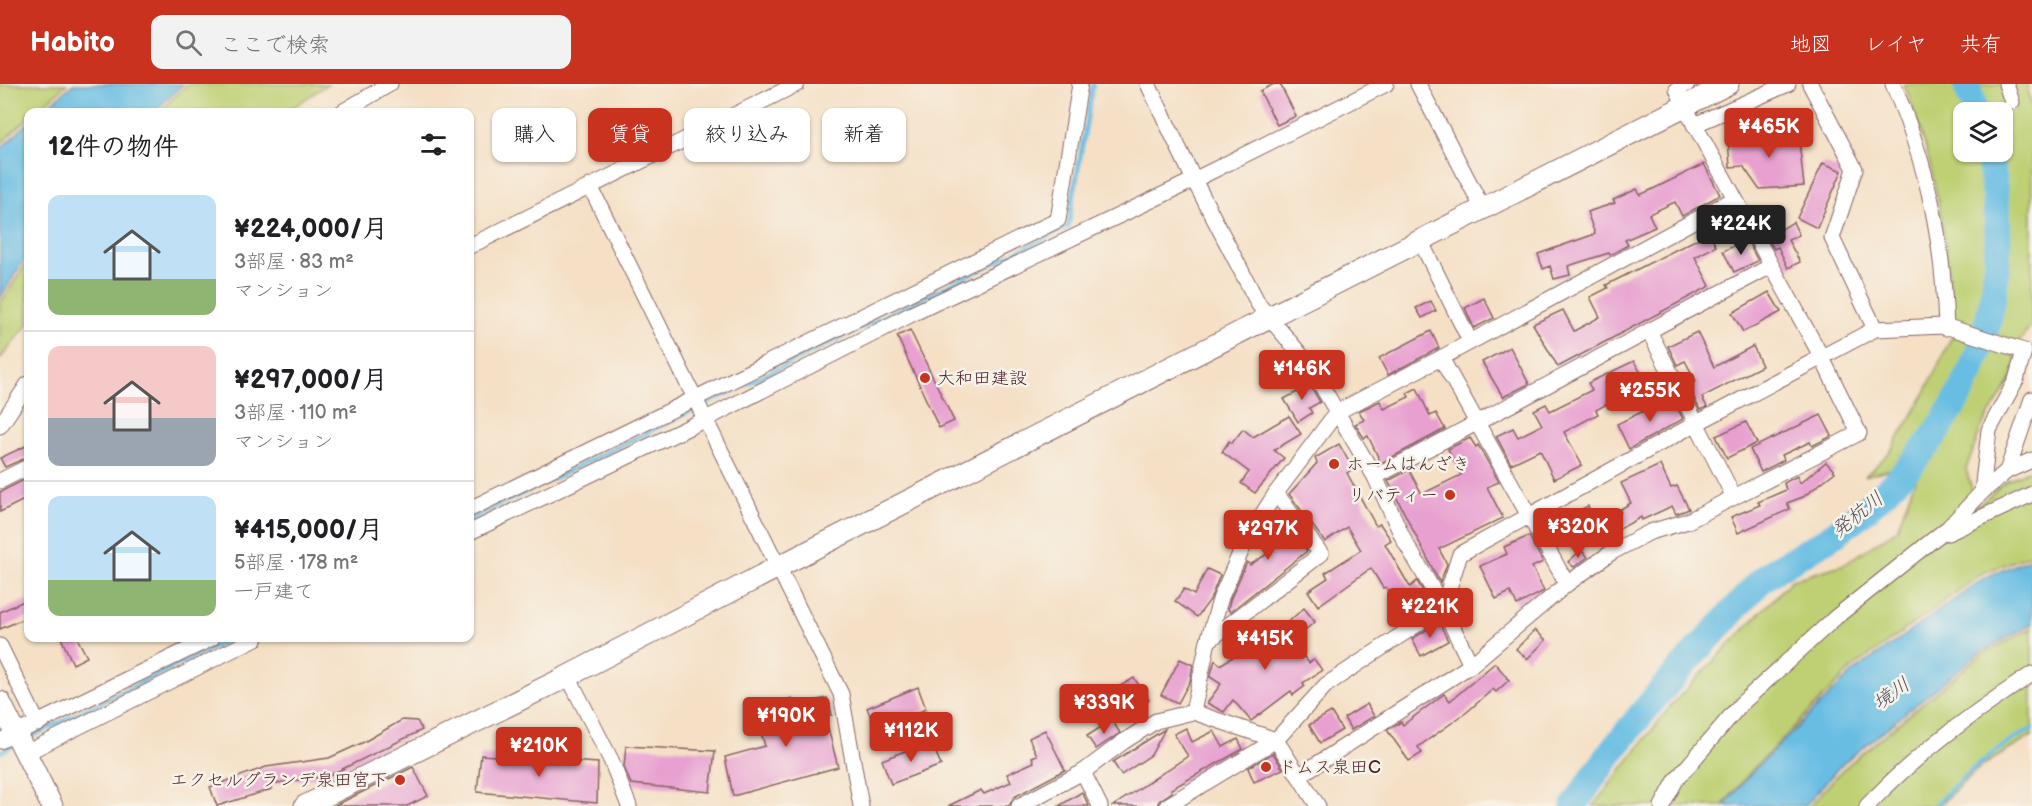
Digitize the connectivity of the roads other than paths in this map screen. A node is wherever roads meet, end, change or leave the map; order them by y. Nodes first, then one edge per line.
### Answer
1 (390, 84) edge
2 (797, 84) edge
3 (1080, 84) edge
4 (1148, 84) edge
5 (1386, 84) edge
6 (1418, 84) edge
7 (1687, 84) edge
8 (1728, 84) edge
9 (1788, 84) edge
10 (1810, 84) edge
11 (1893, 84) edge
12 (2006, 84) edge
13 (2012, 84) edge
14 (349, 108) edge
15 (1690, 116) junction
16 (1194, 180) junction
17 (590, 186) junction
18 (1734, 199) junction
19 (1483, 209) junction
20 (1049, 224) junction
21 (1420, 242) junction
22 (474, 244) edge
23 (1059, 244) junction
24 (1771, 266) junction
25 (1269, 317) junction
26 (1946, 328) junction
27 (1875, 329) junction
28 (1649, 331) junction
29 (1470, 340) junction
30 (2026, 347) edge
31 (1821, 356) junction
32 (1442, 358) junction
33 (24, 390) edge
34 (694, 398) junction
35 (2032, 399) edge
36 (1336, 412) junction
37 (704, 420) junction
38 (1477, 423) junction
39 (1695, 424) junction
40 (0, 426) edge
41 (2032, 460) edge
42 (24, 468) edge
43 (2007, 471) junction
44 (1375, 477) junction
45 (0, 481) edge
46 (1982, 492) junction
47 (1276, 493) junction
48 (2032, 494) edge
49 (1734, 498) junction
50 (474, 508) edge
51 (1528, 516) junction
52 (474, 530) edge
53 (1932, 541) junction
54 (777, 567) junction
55 (1567, 584) junction
56 (1443, 607) junction
57 (1208, 641) junction
58 (205, 642) edge
59 (248, 642) edge
60 (0, 646) edge
61 (1471, 665) junction
62 (2032, 674) edge
63 (568, 676) junction
64 (0, 702) edge
65 (1193, 712) junction
66 (38, 724) junction
67 (8, 737) edge
68 (1276, 740) junction
69 (26, 753) junction
70 (1083, 772) junction
71 (1300, 775) junction
72 (52, 806) edge
73 (305, 806) edge
74 (629, 806) edge
75 (861, 806) edge
76 (1020, 806) edge
77 (1101, 806) edge
78 (1167, 806) edge
79 (1318, 806) edge
80 (1662, 806) edge
81 (1867, 806) edge

1 - 14 street
2 - 17 street
3 - 20 street
4 - 16 street
5 - 16 street
6 - 19 street
7 - 15 street
8 - 15 street
9 - 15 street
10 - 27 street
11 - 26 street
12 - 13 street
15 - 18 street
15 - 19 street
16 - 23 street
16 - 25 street
17 - 22 street
17 - 34 street
18 - 24 street
18 - 29 street
19 - 21 street
20 - 23 street
20 - 34 street
21 - 25 street
21 - 29 street
23 - 37 street
24 - 28 street
24 - 31 street
25 - 36 street
25 - 54 street
26 - 27 street
26 - 30 street
27 - 31 street
28 - 38 street
28 - 39 street
29 - 32 street
30 - 46 street
31 - 39 street
31 - 49 street
32 - 36 street
32 - 38 street
33 - 40 street
34 - 37 street
34 - 50 street
35 - 43 street
36 - 44 street
36 - 47 street
37 - 52 street
37 - 54 street
38 - 44 street
38 - 51 street
39 - 49 street
39 - 51 street
41 - 43 street
42 - 45 street
43 - 46 street
44 - 56 street
46 - 53 street
47 - 57 street
47 - 57 street
48 - 53 street
49 - 55 street
51 - 55 street
51 - 56 street
53 - 80 street
54 - 63 street
54 - 75 street
55 - 61 street
56 - 61 street
56 - 68 street
57 - 65 street
58 - 66 street
59 - 69 street
60 - 66 street
61 - 71 street
62 - 81 street
63 - 73 street
63 - 74 street
64 - 67 street
65 - 68 street
65 - 70 street
66 - 67 street
67 - 69 street
68 - 71 street
68 - 78 street
69 - 72 street
70 - 76 street
70 - 77 street
71 - 79 street

